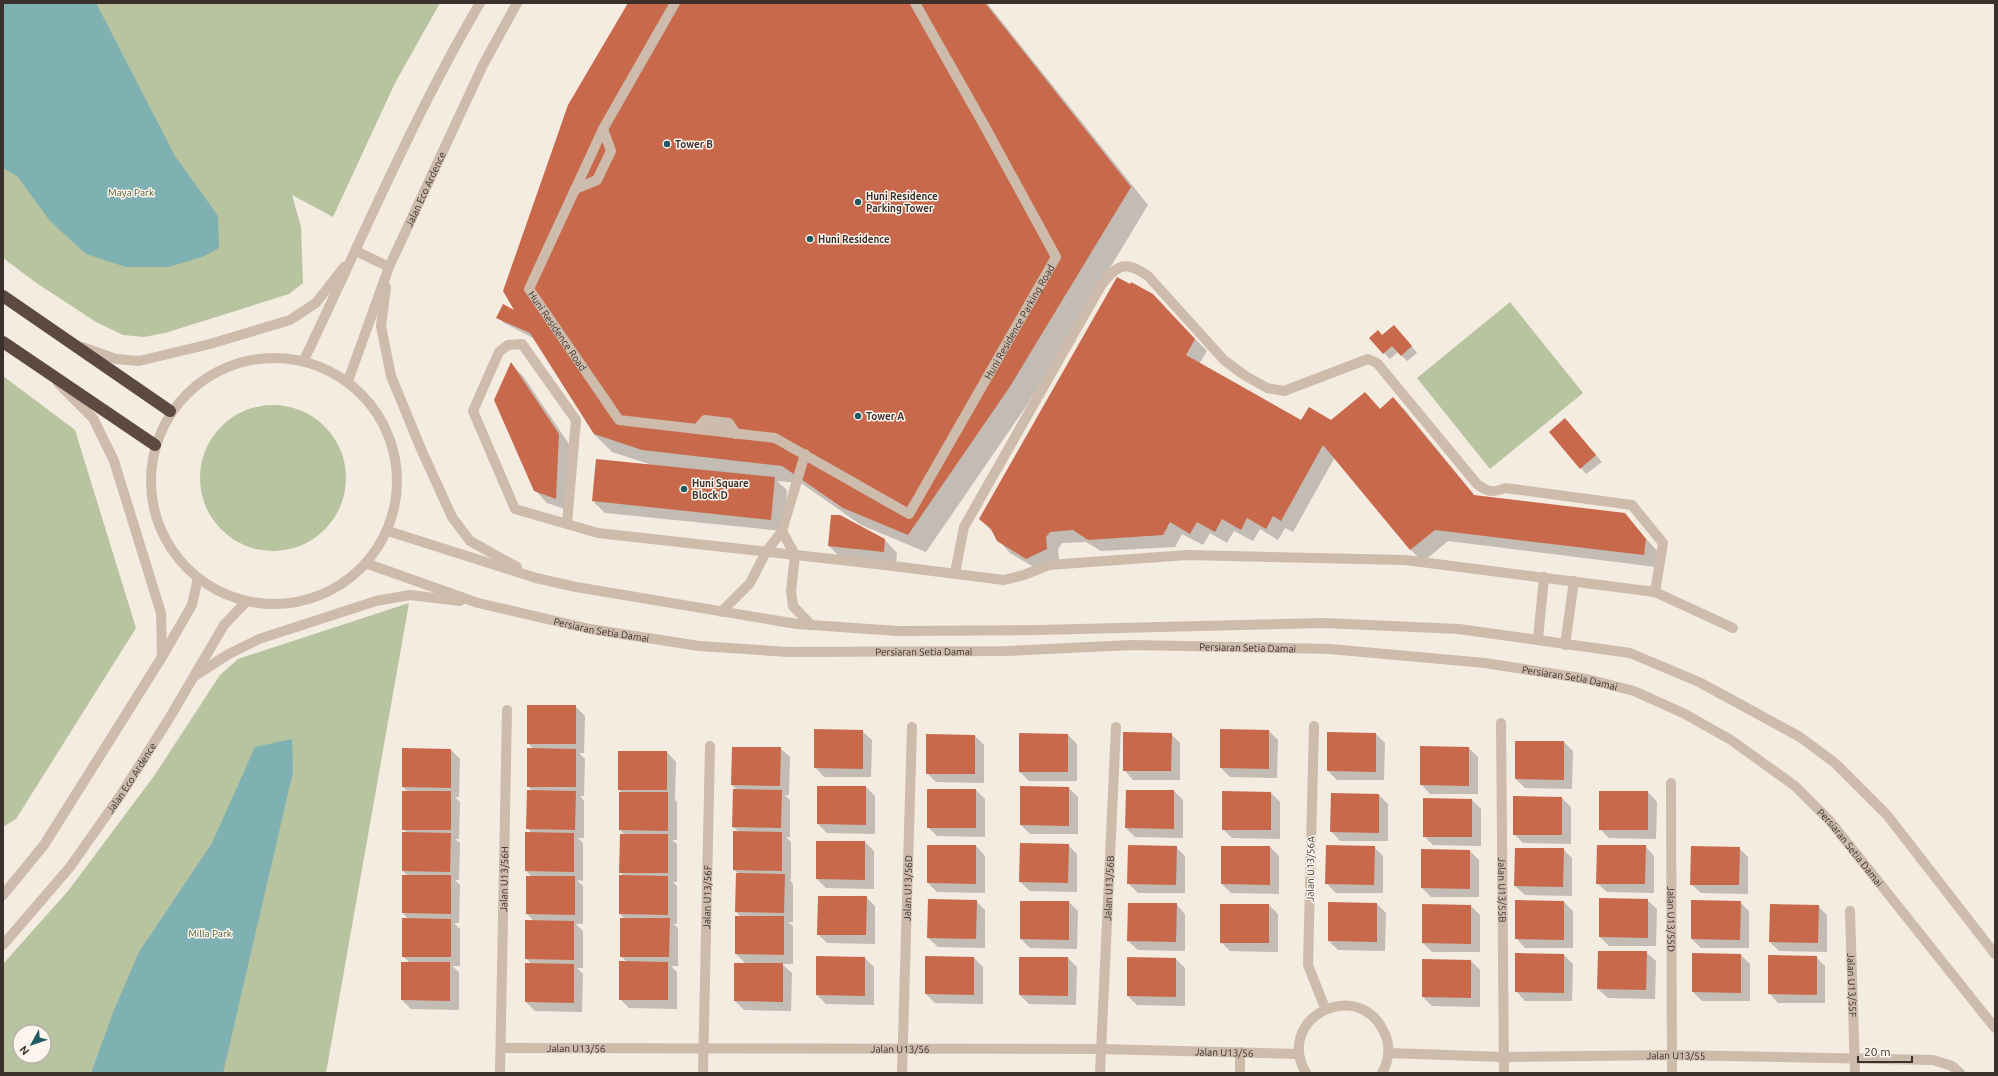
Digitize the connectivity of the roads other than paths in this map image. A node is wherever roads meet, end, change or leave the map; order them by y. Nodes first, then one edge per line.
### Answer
1 (480, 3) edge
2 (517, 3) edge
3 (675, 3) edge
4 (915, 3) edge
5 (603, 129) junction
6 (576, 189) junction
7 (356, 251) junction
8 (389, 267) junction
9 (3, 296) edge
10 (3, 342) edge
11 (69, 343) junction
12 (304, 360) junction
13 (50, 375) junction
14 (348, 381) junction
15 (170, 411) junction
16 (155, 445) junction
17 (805, 454) junction
18 (567, 524) junction
19 (388, 531) junction
20 (782, 531) junction
21 (766, 552) junction
22 (795, 555) junction
23 (368, 564) junction
24 (955, 573) junction
25 (1544, 577) junction
26 (198, 578) junction
27 (536, 578) junction
28 (1574, 581) junction
29 (1655, 592) junction
30 (246, 602) junction
31 (478, 603) junction
32 (721, 612) junction
33 (811, 625) junction
34 (1733, 628) dead end
35 (1538, 639) junction
36 (1565, 645) junction
37 (162, 657) junction
38 (193, 677) junction
39 (507, 710) dead end
40 (1501, 723) dead end
41 (1314, 726) dead end
42 (912, 727) dead end
43 (1116, 727) dead end
44 (710, 746) dead end
45 (1671, 784) dead end
46 (3, 896) edge
47 (1850, 911) dead end
48 (3, 945) edge
49 (1995, 954) edge
50 (1326, 1008) junction
51 (1995, 1028) edge
52 (501, 1048) junction
53 (704, 1048) junction
54 (902, 1048) junction
55 (1100, 1049) junction
56 (1240, 1052) junction
57 (1388, 1053) junction
58 (1299, 1054) junction
59 (1672, 1055) junction
60 (1504, 1057) junction
61 (1854, 1059) junction
62 (500, 1073) edge
63 (703, 1073) edge
64 (902, 1073) edge
65 (1100, 1073) edge
66 (1240, 1073) edge
67 (1306, 1073) edge
68 (1382, 1073) edge
69 (1504, 1073) edge
70 (1672, 1073) edge
71 (1855, 1073) edge
72 (1960, 1073) edge

1 - 7 street
2 - 8 street, Jalan Eco Ardence
3 - 5 street, Huni Residence Road
4 - 17 street, Huni Residence Parking Road
5 - 6 street, Huni Residence Road
5 - 6 street
6 - 17 street, Huni Residence Road
7 - 8 street
7 - 11 street
7 - 12 street
8 - 14 street, Jalan Eco Ardence
8 - 27 street
9 - 11 highway
10 - 13 highway
11 - 15 highway
12 - 14 street
12 - 15 street
13 - 16 highway
13 - 37 street
14 - 19 street
15 - 16 street
16 - 26 street
17 - 20 street
18 - 18 street
18 - 21 street
19 - 23 street
19 - 27 street, Persiaran Setia Damai
20 - 21 street
20 - 22 street
21 - 22 street
21 - 32 street
22 - 24 street
22 - 33 street
23 - 30 street
23 - 31 street, Persiaran Setia Damai
24 - 25 street
24 - 29 street
25 - 28 street
25 - 35 street
26 - 30 street
26 - 37 street
27 - 32 street, Persiaran Setia Damai
28 - 29 street
28 - 36 street
29 - 34 street
30 - 38 street, Jalan Eco Ardence
31 - 38 street
31 - 51 street, Persiaran Setia Damai
32 - 33 street, Persiaran Setia Damai
33 - 35 street, Persiaran Setia Damai
35 - 36 street, Persiaran Setia Damai
36 - 49 street, Persiaran Setia Damai
37 - 46 street
38 - 48 street, Jalan Eco Ardence
39 - 52 street, Jalan U13/56H
40 - 60 street, Jalan U13/55B
41 - 50 street, Jalan U13/56A
42 - 54 street, Jalan U13/56D
43 - 55 street, Jalan U13/56B
44 - 53 street, Jalan U13/56F
45 - 59 street, Jalan U13/55D
47 - 61 street, Jalan U13/55F
50 - 57 street
50 - 58 street
52 - 53 street, Jalan U13/56
52 - 62 street, Jalan U13/56H
53 - 54 street, Jalan U13/56
53 - 63 street, Jalan U13/56F
54 - 55 street, Jalan U13/56
54 - 64 street, Jalan U13/56D
55 - 56 street, Jalan U13/56
55 - 65 street, Jalan U13/56B
56 - 58 street, Jalan U13/56
56 - 66 street
57 - 60 street, Jalan U13/55
57 - 68 street
58 - 67 street
59 - 60 street, Jalan U13/55
59 - 61 street, Jalan U13/55
59 - 70 street, Jalan U13/55D
60 - 69 street, Jalan U13/55B
61 - 71 street, Jalan U13/55F
61 - 72 street, Jalan U13/55

